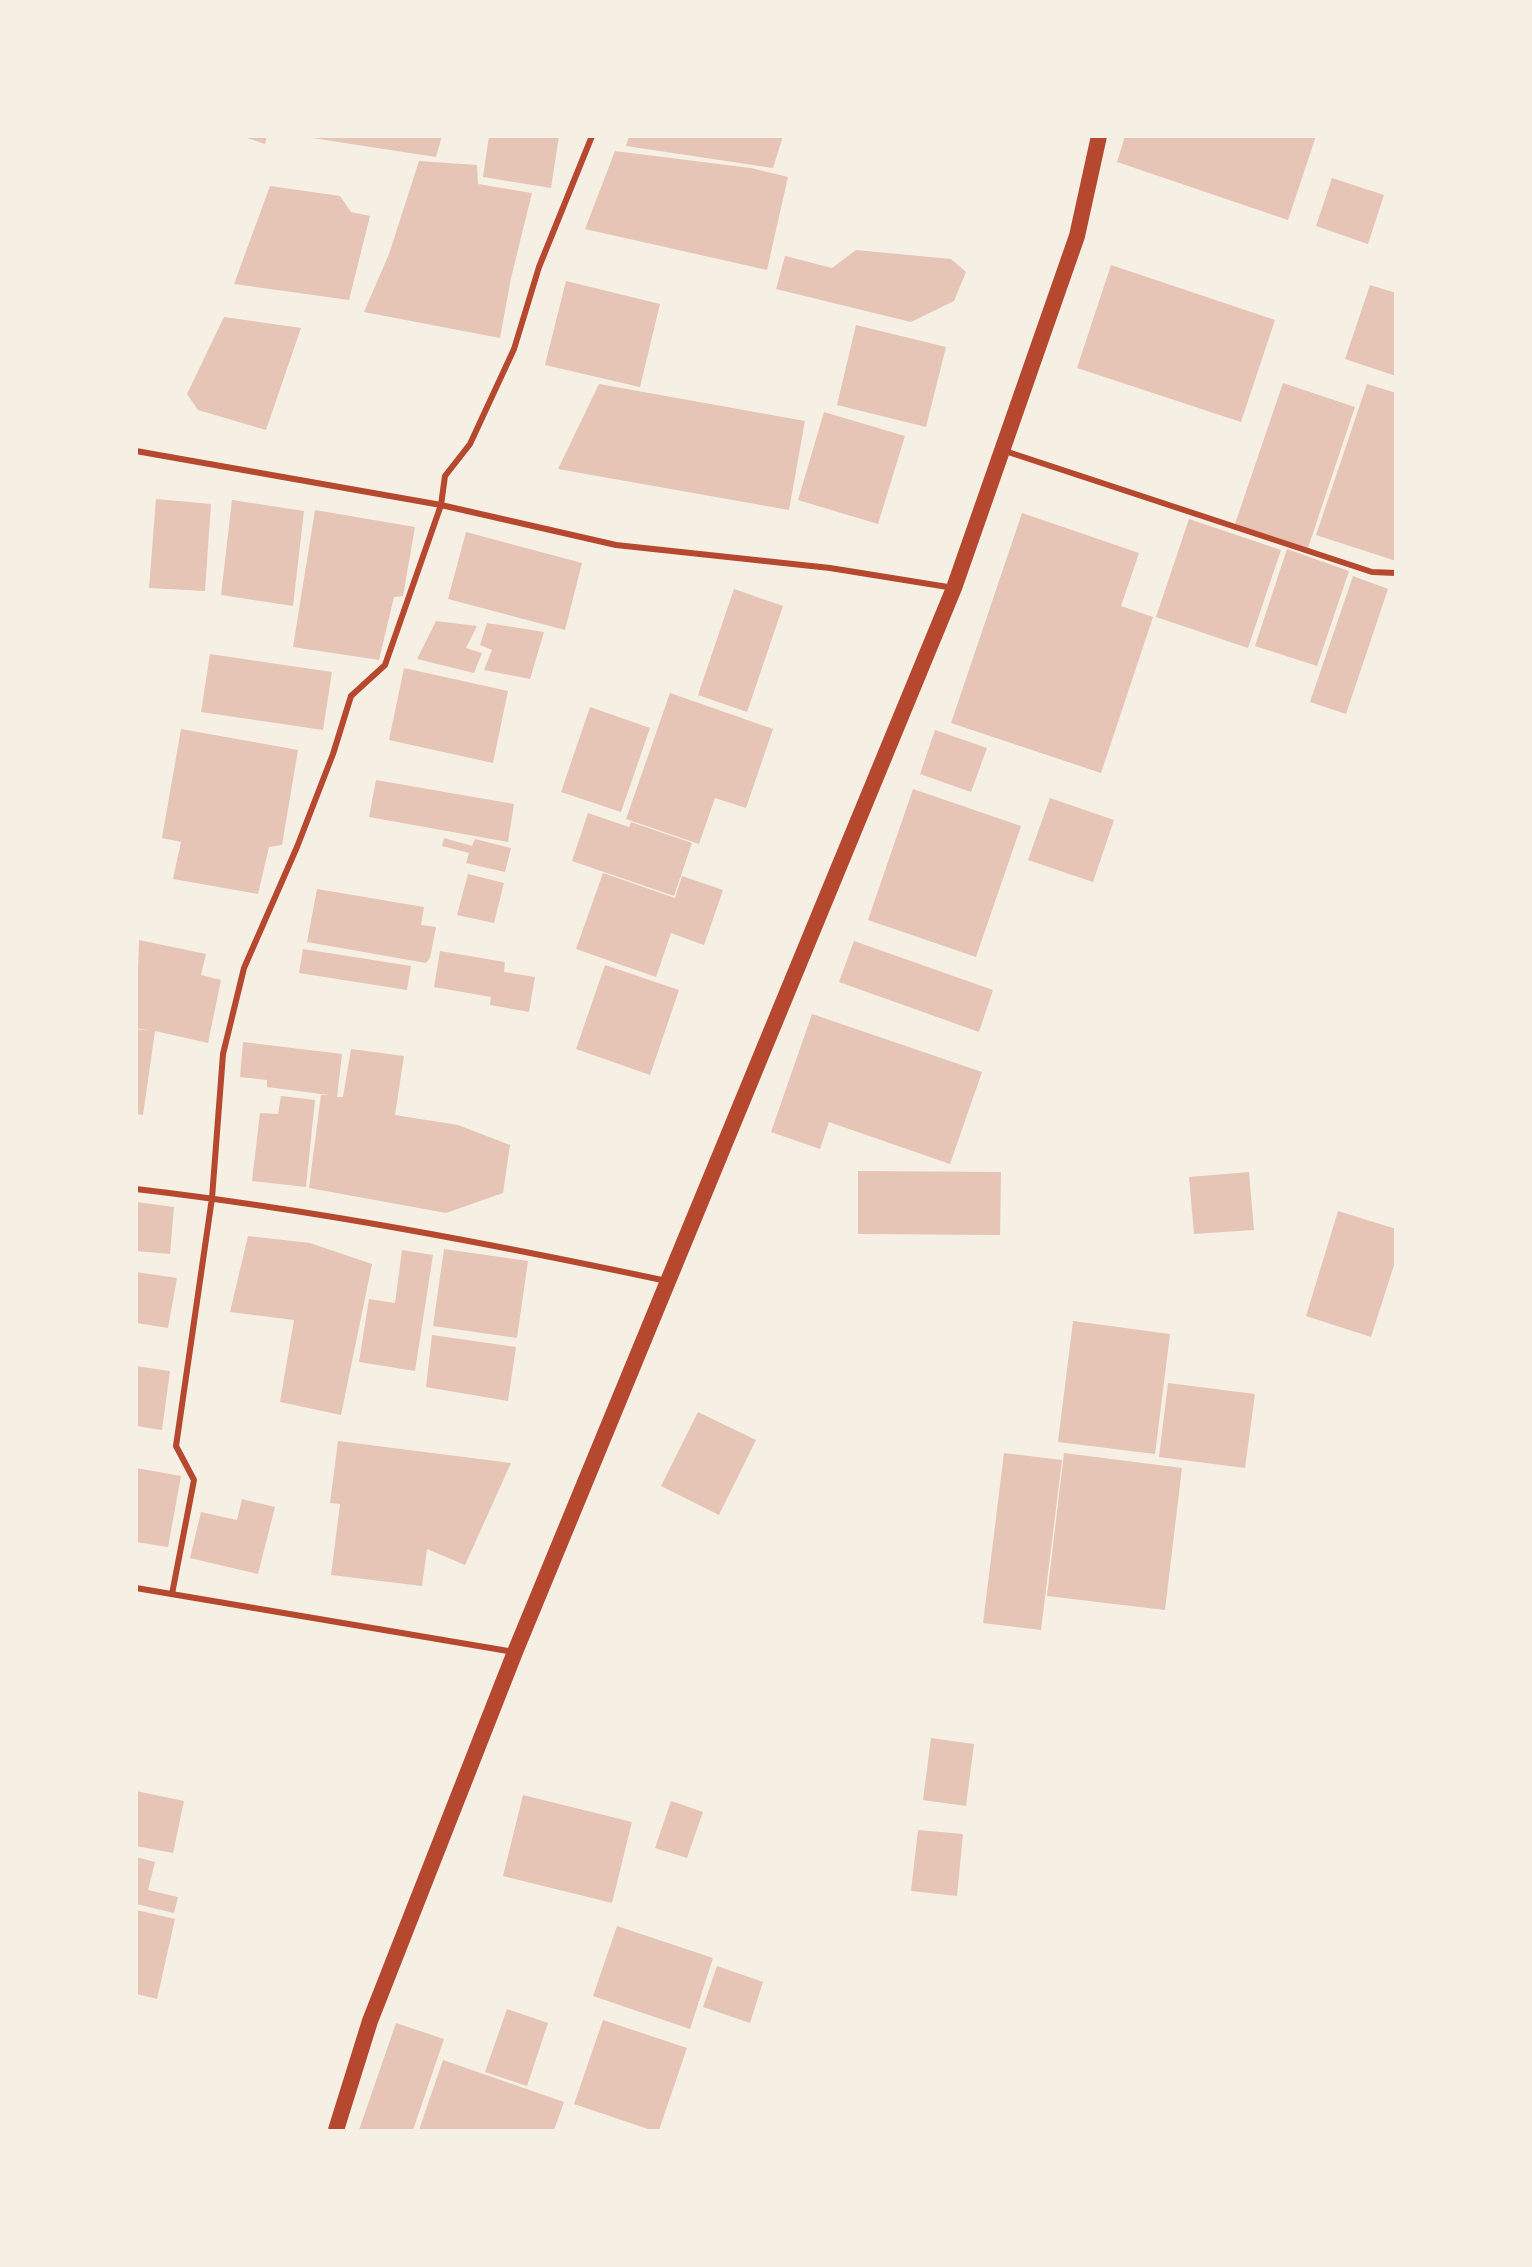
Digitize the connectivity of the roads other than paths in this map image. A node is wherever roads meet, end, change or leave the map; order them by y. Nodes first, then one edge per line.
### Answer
1 (592, 136) edge
2 (1099, 136) edge
3 (1004, 450) junction
4 (136, 451) edge
5 (441, 504) junction
6 (1395, 573) edge
7 (954, 588) junction
8 (136, 1189) edge
9 (212, 1198) junction
10 (668, 1281) junction
11 (136, 1588) edge
12 (172, 1594) junction
13 (515, 1652) junction
14 (336, 2130) edge

1 - 5 street
2 - 3 highway
3 - 6 street
3 - 7 highway
4 - 5 street
5 - 7 street
5 - 9 street
7 - 10 highway
8 - 9 street
9 - 10 street
9 - 12 street
10 - 13 highway
11 - 12 street
12 - 13 street
13 - 14 highway

